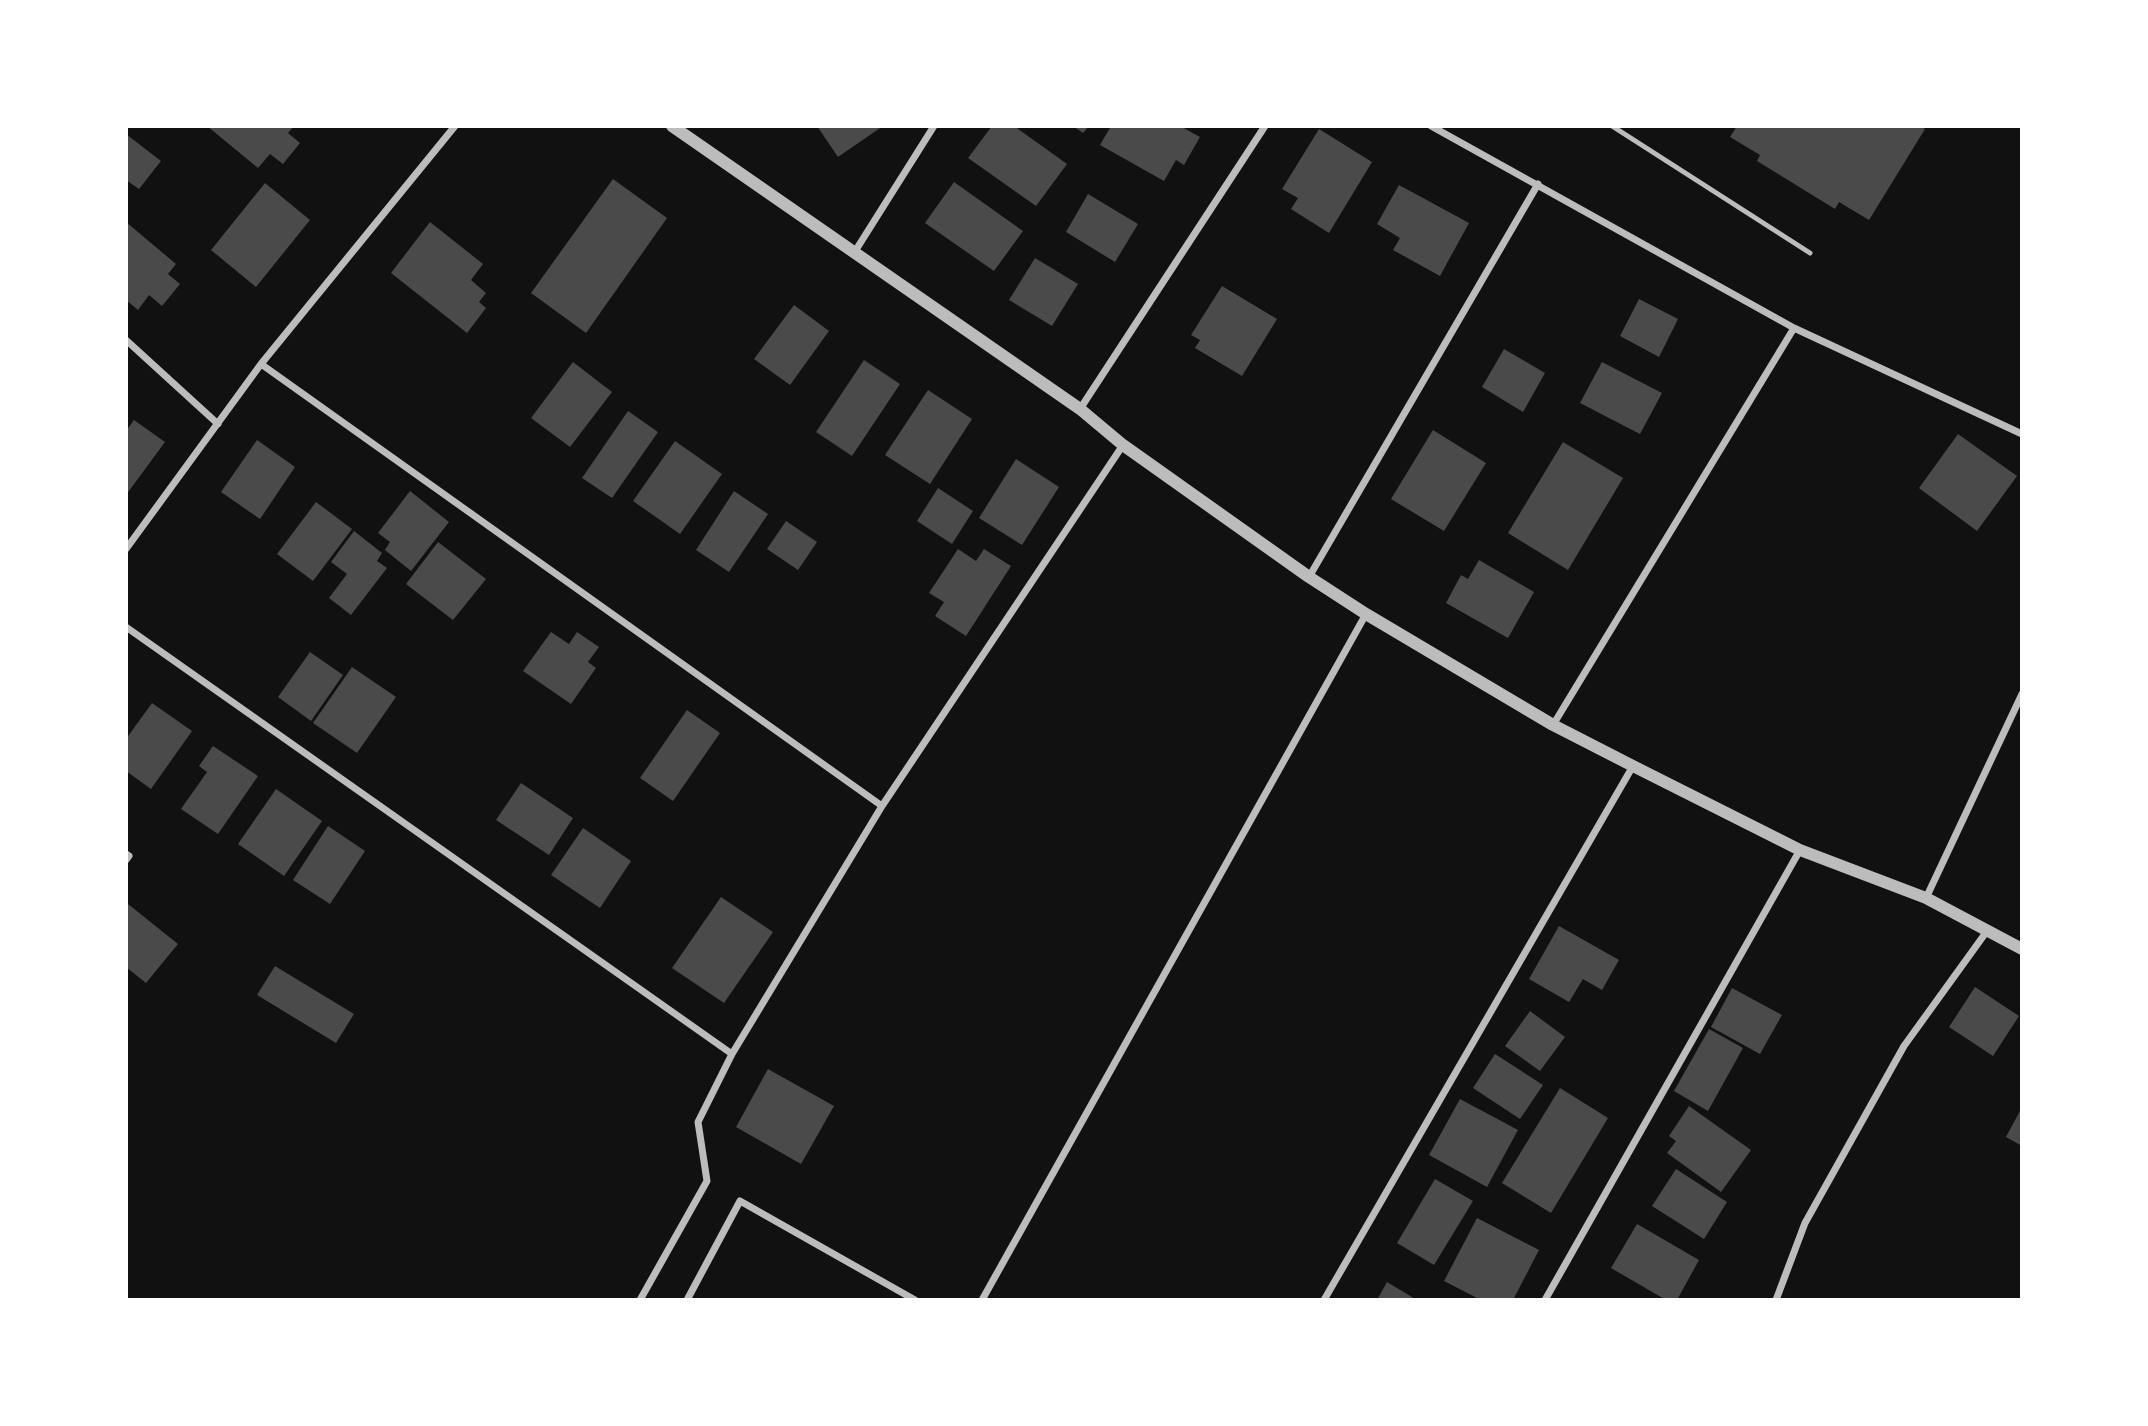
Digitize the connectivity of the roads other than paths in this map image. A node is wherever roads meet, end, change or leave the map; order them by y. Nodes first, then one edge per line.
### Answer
1 (455, 126) edge
2 (672, 126) edge
3 (934, 126) edge
4 (1265, 126) edge
5 (1431, 126) edge
6 (1612, 126) edge
7 (1538, 184) junction
8 (855, 253) junction
9 (1810, 253) dead end
10 (1794, 328) junction
11 (126, 340) edge
12 (261, 365) junction
13 (1080, 409) junction
14 (218, 424) junction
15 (2022, 433) edge
16 (1123, 444) junction
17 (126, 549) edge
18 (1309, 578) junction
19 (1366, 614) junction
20 (126, 627) edge
21 (2022, 694) edge
22 (1553, 725) junction
23 (1633, 766) junction
24 (882, 806) junction
25 (1800, 850) junction
26 (126, 854) edge
27 (126, 860) edge
28 (1926, 898) junction
29 (1987, 930) junction
30 (2022, 949) edge
31 (732, 1054) junction
32 (640, 1300) edge
33 (687, 1300) edge
34 (915, 1300) edge
35 (982, 1300) edge
36 (1324, 1300) edge
37 (1545, 1300) edge
38 (1776, 1300) edge

1 - 12 street
2 - 8 street
3 - 8 street
4 - 13 street
5 - 7 street
6 - 9 lane
7 - 10 street
7 - 18 street
8 - 13 street
10 - 15 street
10 - 22 street
11 - 14 street
12 - 14 street
12 - 24 street
13 - 16 street
14 - 17 street
16 - 18 street
16 - 24 street
18 - 19 street
19 - 22 street
19 - 35 street
20 - 31 street
21 - 28 street
22 - 23 street
23 - 25 street
23 - 36 street
24 - 31 street
25 - 28 street
25 - 37 street
26 - 27 street
28 - 29 street
29 - 30 street
29 - 38 street
31 - 32 street
33 - 34 street

